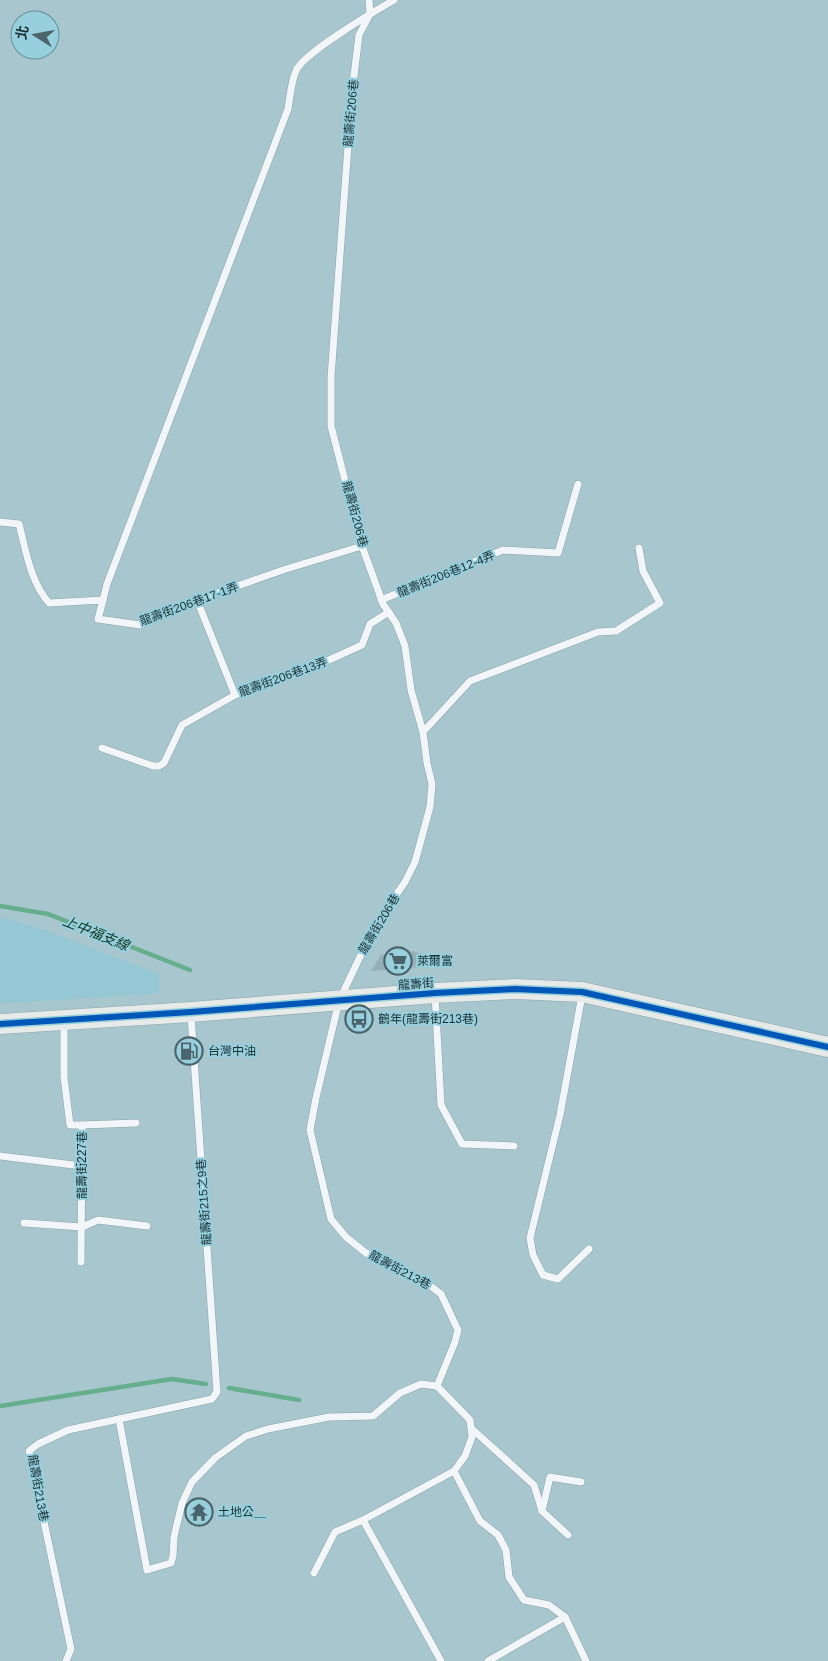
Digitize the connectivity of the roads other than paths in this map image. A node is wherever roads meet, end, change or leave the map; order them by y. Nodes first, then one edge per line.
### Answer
1 (369, 0) edge
2 (394, 0) edge
3 (370, 14) junction
4 (578, 484) dead end
5 (0, 522) edge
6 (362, 546) junction
7 (639, 548) dead end
8 (103, 600) junction
9 (197, 600) junction
10 (381, 600) junction
11 (389, 612) junction
12 (235, 694) junction
13 (423, 732) junction
14 (102, 748) dead end
15 (582, 992) junction
16 (435, 993) junction
17 (339, 1001) junction
18 (191, 1012) junction
19 (64, 1020) junction
20 (0, 1024) edge
21 (828, 1046) edge
22 (136, 1123) dead end
23 (82, 1125) junction
24 (514, 1146) dead end
25 (0, 1156) edge
26 (82, 1166) junction
27 (24, 1223) dead end
28 (146, 1226) dead end
29 (82, 1227) junction
30 (589, 1249) dead end
31 (81, 1262) dead end
32 (437, 1386) junction
33 (217, 1392) joint
34 (119, 1420) junction
35 (472, 1429) junction
36 (454, 1471) junction
37 (581, 1482) dead end
38 (542, 1511) junction
39 (363, 1520) junction
40 (568, 1534) dead end
41 (314, 1573) dead end
42 (565, 1617) junction
43 (66, 1661) edge
44 (441, 1661) edge
45 (488, 1661) edge
46 (586, 1661) edge

1 - 3 lane
2 - 3 lane
3 - 6 lane, 龍壽街206巷
3 - 8 lane
4 - 10 lane, 龍壽街206巷12-4弄
5 - 8 lane
6 - 9 lane, 龍壽街206巷17-1弄
6 - 10 lane, 龍壽街206巷
7 - 13 lane
8 - 9 lane, 龍壽街206巷17-1弄
9 - 12 lane
10 - 11 lane, 龍壽街206巷
11 - 12 lane, 龍壽街206巷13弄
11 - 13 lane, 龍壽街206巷
12 - 14 lane, 龍壽街206巷13弄
13 - 17 lane, 龍壽街206巷
15 - 16 street, 龍壽街
15 - 21 street, 龍壽街
15 - 30 lane
16 - 17 street, 龍壽街
16 - 24 lane
17 - 18 street, 龍壽街
17 - 32 lane, 龍壽街213巷
18 - 19 street, 龍壽街
18 - 33 lane, 龍壽街215之9巷
19 - 20 street, 龍壽街
19 - 23 lane, 龍壽街227巷
22 - 23 lane
23 - 26 lane, 龍壽街227巷
25 - 26 lane
26 - 29 lane, 龍壽街227巷
27 - 29 lane
28 - 29 lane
29 - 31 lane, 龍壽街227巷
32 - 34 lane
32 - 35 lane
33 - 34 lane, 龍壽街213巷
34 - 43 lane, 龍壽街213巷
35 - 36 lane
35 - 38 lane
36 - 39 lane
36 - 42 lane
37 - 38 lane
38 - 40 lane
39 - 41 lane
39 - 44 lane
42 - 45 lane
42 - 46 lane

